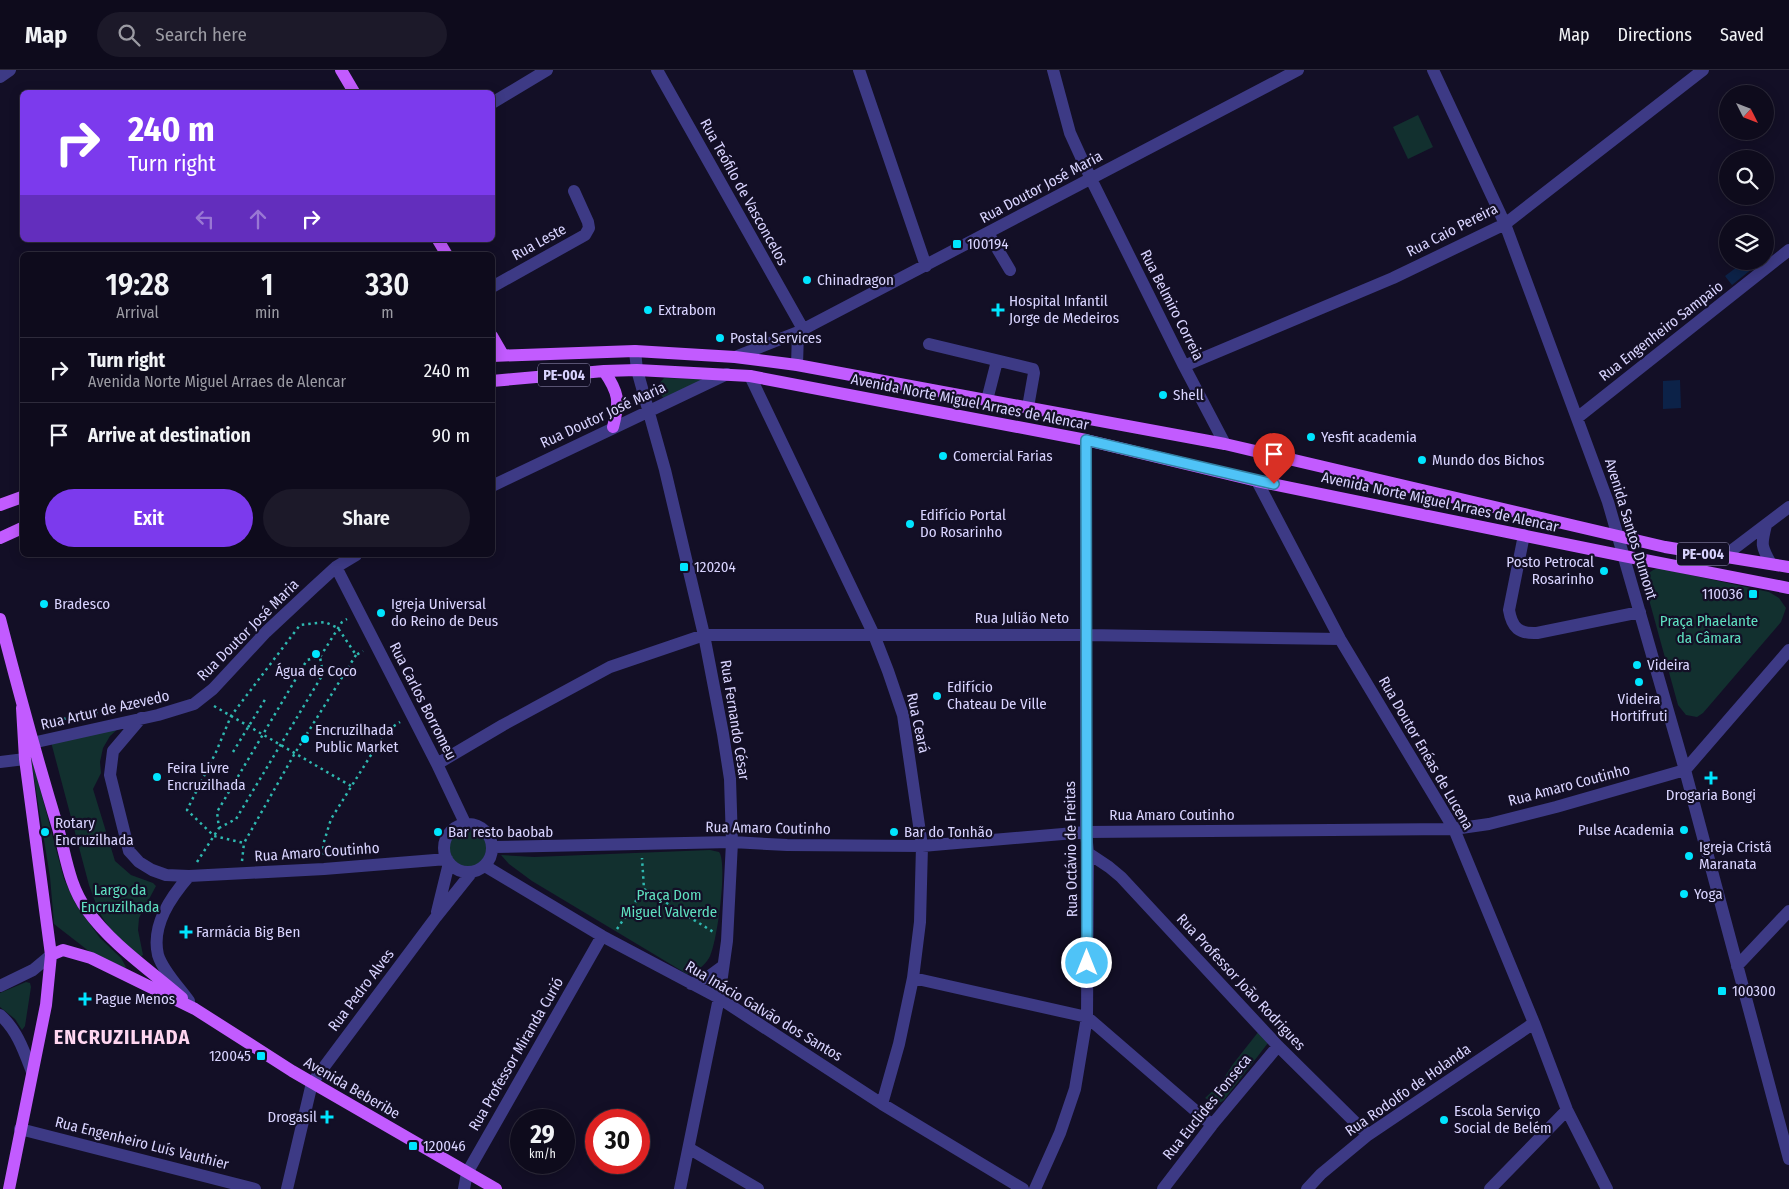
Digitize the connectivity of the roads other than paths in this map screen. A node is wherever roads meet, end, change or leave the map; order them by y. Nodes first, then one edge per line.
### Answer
1 (10, 70) edge
2 (341, 70) edge
3 (547, 70) edge
4 (657, 70) edge
5 (859, 70) edge
6 (1053, 70) edge
7 (1298, 70) edge
8 (1433, 70) edge
9 (1703, 70) edge
10 (0, 77) edge
11 (353, 90) edge
12 (495, 100) edge
13 (1091, 179) junction
14 (574, 191) dead end
15 (1505, 224) junction
16 (988, 233) junction
17 (1789, 250) edge
18 (926, 266) junction
19 (1010, 270) dead end
20 (495, 285) edge
21 (801, 331) junction
22 (929, 344) dead end
23 (635, 351) junction
24 (498, 356) edge
25 (735, 357) junction
26 (997, 361) junction
27 (797, 365) junction
28 (1184, 366) junction
29 (636, 370) junction
30 (604, 371) junction
31 (727, 374) junction
32 (750, 376) junction
33 (495, 381) edge
34 (987, 400) junction
35 (1028, 407) junction
36 (648, 411) junction
37 (1577, 418) junction
38 (614, 427) junction
39 (1086, 440) junction
40 (1225, 444) junction
41 (1257, 480) junction
42 (495, 485) edge
43 (20, 497) edge
44 (0, 506) edge
45 (1789, 507) edge
46 (1766, 525) junction
47 (20, 529) edge
48 (1524, 535) junction
49 (1618, 536) junction
50 (0, 538) edge
51 (1624, 556) junction
52 (353, 557) edge
53 (1723, 557) junction
54 (1771, 564) junction
55 (336, 567) junction
56 (1789, 567) edge
57 (1789, 588) edge
58 (1640, 612) junction
59 (0, 619) edge
60 (704, 635) junction
61 (874, 635) junction
62 (1086, 635) junction
63 (1340, 639) junction
64 (1789, 650) edge
65 (22, 708) junction
66 (185, 708) joint
67 (141, 718) junction
68 (32, 743) junction
69 (25, 759) junction
70 (0, 762) edge
71 (437, 764) junction
72 (1685, 770) junction
73 (465, 823) junction
74 (1454, 829) junction
75 (1086, 832) junction
76 (732, 842) junction
77 (493, 846) junction
78 (922, 846) junction
79 (1088, 854) junction
80 (448, 861) junction
81 (485, 866) junction
82 (472, 872) junction
83 (188, 876) junction
84 (1789, 911) edge
85 (436, 917) junction
86 (605, 938) junction
87 (51, 955) junction
88 (723, 966) junction
89 (1737, 966) junction
90 (912, 978) junction
91 (691, 984) junction
92 (0, 986) edge
93 (719, 998) junction
94 (195, 1009) junction
95 (0, 1015) edge
96 (1087, 1017) junction
97 (1534, 1023) junction
98 (1278, 1046) junction
99 (32, 1072) junction
100 (312, 1083) junction
101 (882, 1104) junction
102 (1567, 1110) junction
103 (1212, 1125) junction
104 (20, 1129) junction
105 (1368, 1135) junction
106 (690, 1149) junction
107 (1789, 1159) edge
108 (467, 1173) junction
109 (9, 1189) edge
110 (255, 1189) edge
111 (286, 1189) edge
112 (464, 1189) edge
113 (496, 1189) edge
114 (680, 1189) edge
115 (758, 1189) edge
116 (1023, 1189) edge
117 (1035, 1189) edge
118 (1163, 1189) edge
119 (1307, 1189) edge
120 (1490, 1189) edge
121 (1607, 1189) edge

1 - 10 street
2 - 11 main road
3 - 12 street
4 - 21 street, Rua Teófilo de Vasconcelos
5 - 18 street
6 - 13 street, Rua Belmiro Correia
7 - 13 street, Rua Doutor José Maria
8 - 15 street, Avenida Santos Dumont
9 - 15 street, Rua Caio Pereira
13 - 16 street, Rua Doutor José Maria
13 - 28 street, Rua Belmiro Correia
14 - 20 street, Rua Leste
15 - 28 street, Rua Caio Pereira
15 - 37 street, Avenida Santos Dumont
16 - 18 street, Rua Doutor José Maria
16 - 19 street
17 - 37 street, Rua Engenheiro Sampaio
18 - 21 street, Rua Doutor José Maria
21 - 25 street, Rua Doutor José Maria
21 - 27 street
22 - 26 street
23 - 24 main road, Avenida Norte Miguel Arraes de Alencar / PE-004
23 - 25 main road, Avenida Norte Miguel Arraes de Alencar / PE-004
23 - 29 street, Rua Fernando César
25 - 27 main road, Avenida Norte Miguel Arraes de Alencar / PE-004
26 - 34 street
26 - 35 street
27 - 34 main road, Avenida Norte Miguel Arraes de Alencar / PE-004
28 - 40 street, Rua Belmiro Correia
29 - 30 main road, Avenida Norte Miguel Arraes de Alencar / PE-004
29 - 31 main road, Avenida Norte Miguel Arraes de Alencar / PE-004
29 - 36 street, Rua Fernando César
30 - 33 main road, Avenida Norte Miguel Arraes de Alencar / PE-004
30 - 38 main road
31 - 32 main road, Avenida Norte Miguel Arraes de Alencar / PE-004
31 - 36 street, Rua Doutor José Maria
32 - 39 main road, Avenida Norte Miguel Arraes de Alencar / PE-004
32 - 61 street, Rua Ceará
34 - 35 main road, Avenida Norte Miguel Arraes de Alencar / PE-004
35 - 40 main road, Avenida Norte Miguel Arraes de Alencar / PE-004
36 - 38 street, Rua Doutor José Maria
36 - 60 street, Rua Fernando César
37 - 49 street, Avenida Santos Dumont
38 - 42 street, Rua Doutor José Maria
39 - 41 main road, Avenida Norte Miguel Arraes de Alencar / PE-004
39 - 62 street, Rua Octávio de Freitas
40 - 49 main road, Avenida Norte Miguel Arraes de Alencar / PE-004
41 - 48 main road, Avenida Norte Miguel Arraes de Alencar / PE-004
41 - 63 street, Rua Doutor Enéas de Lucena
43 - 44 main road
45 - 46 street
46 - 53 street
46 - 54 street
47 - 50 main road
48 - 51 main road, Avenida Norte Miguel Arraes de Alencar / PE-004
48 - 58 street
49 - 51 street, Avenida Santos Dumont
49 - 53 main road, Avenida Norte Miguel Arraes de Alencar / PE-004
51 - 57 main road, Avenida Norte Miguel Arraes de Alencar / PE-004
51 - 58 street, Avenida Santos Dumont
52 - 55 street, Rua Doutor José Maria
53 - 54 main road, Avenida Norte Miguel Arraes de Alencar / PE-004
54 - 56 main road, Avenida Norte Miguel Arraes de Alencar / PE-004
55 - 66 street, Rua Doutor José Maria
55 - 71 street, Rua Carlos Borromeu
58 - 72 street, Avenida Santos Dumont
59 - 65 main road
60 - 61 street, Rua Julião Neto
60 - 71 street, Rua Julião Neto
60 - 76 street, Rua Fernando César
61 - 62 street, Rua Julião Neto
61 - 78 street, Rua Ceará
62 - 63 street, Rua Julião Neto
62 - 75 street, Rua Octávio de Freitas
63 - 74 street, Rua Doutor Enéas de Lucena
64 - 72 street
65 - 68 main road, Avenida Beberibe
65 - 69 main road
66 - 67 street, Rua Artur de Azevedo
67 - 68 street, Rua Artur de Azevedo
67 - 83 street
68 - 94 main road, Avenida Beberibe
69 - 70 street
69 - 87 main road
71 - 73 street, Rua Carlos Borromeu
72 - 74 street, Rua Amaro Coutinho
72 - 89 street, Avenida Santos Dumont
73 - 77 street
73 - 80 street
74 - 75 street, Rua Amaro Coutinho
74 - 97 street, Rua Doutor Enéas de Lucena
75 - 78 street, Rua Amaro Coutinho
75 - 79 street, Rua Octávio de Freitas
76 - 77 street, Rua Amaro Coutinho
76 - 78 street, Rua Amaro Coutinho
76 - 88 street, Rua Fernando César
77 - 81 street
78 - 90 street, Rua Ceará
79 - 96 street, Rua Octávio de Freitas
79 - 98 street, Rua Professor João Rodrigues
80 - 82 street
80 - 83 street, Rua Amaro Coutinho
80 - 85 street, Rua Pedro Alves
81 - 82 street
81 - 86 street, Rua Inácio Galvão dos Santos
82 - 85 street, Rua Pedro Alves
83 - 94 street
84 - 89 street
85 - 100 street, Rua Pedro Alves
86 - 91 street, Rua Inácio Galvão dos Santos
86 - 108 street, Rua Professor Miranda Curió
87 - 92 street
87 - 94 main road, Avenida Beberibe
87 - 99 main road
88 - 91 street
88 - 93 street, Rua Fernando César
89 - 107 street, Avenida Santos Dumont
90 - 96 street
90 - 101 street, Rua Ceará
91 - 93 street, Rua Inácio Galvão dos Santos
93 - 101 street, Rua Inácio Galvão dos Santos
93 - 106 street, Rua Fernando César
94 - 100 main road, Avenida Beberibe
95 - 99 street
96 - 103 street
96 - 117 street, Rua Octávio de Freitas
97 - 102 street, Rua Doutor Enéas de Lucena
97 - 105 street, Rua Rodolfo de Holanda
98 - 103 street, Rua Euclides Fonseca
98 - 105 street, Rua Professor João Rodrigues
99 - 104 main road
100 - 108 main road, Avenida Beberibe
100 - 111 street
101 - 116 street, Rua Inácio Galvão dos Santos
102 - 120 street
102 - 121 street, Rua Doutor Enéas de Lucena
103 - 118 street, Rua Euclides Fonseca
104 - 109 main road
104 - 110 street, Rua Engenheiro Luís Vauthier
105 - 119 street, Rua Rodolfo de Holanda
106 - 114 street, Rua Fernando César
106 - 115 street
108 - 112 street, Rua Professor Miranda Curió
108 - 113 main road, Avenida Beberibe

